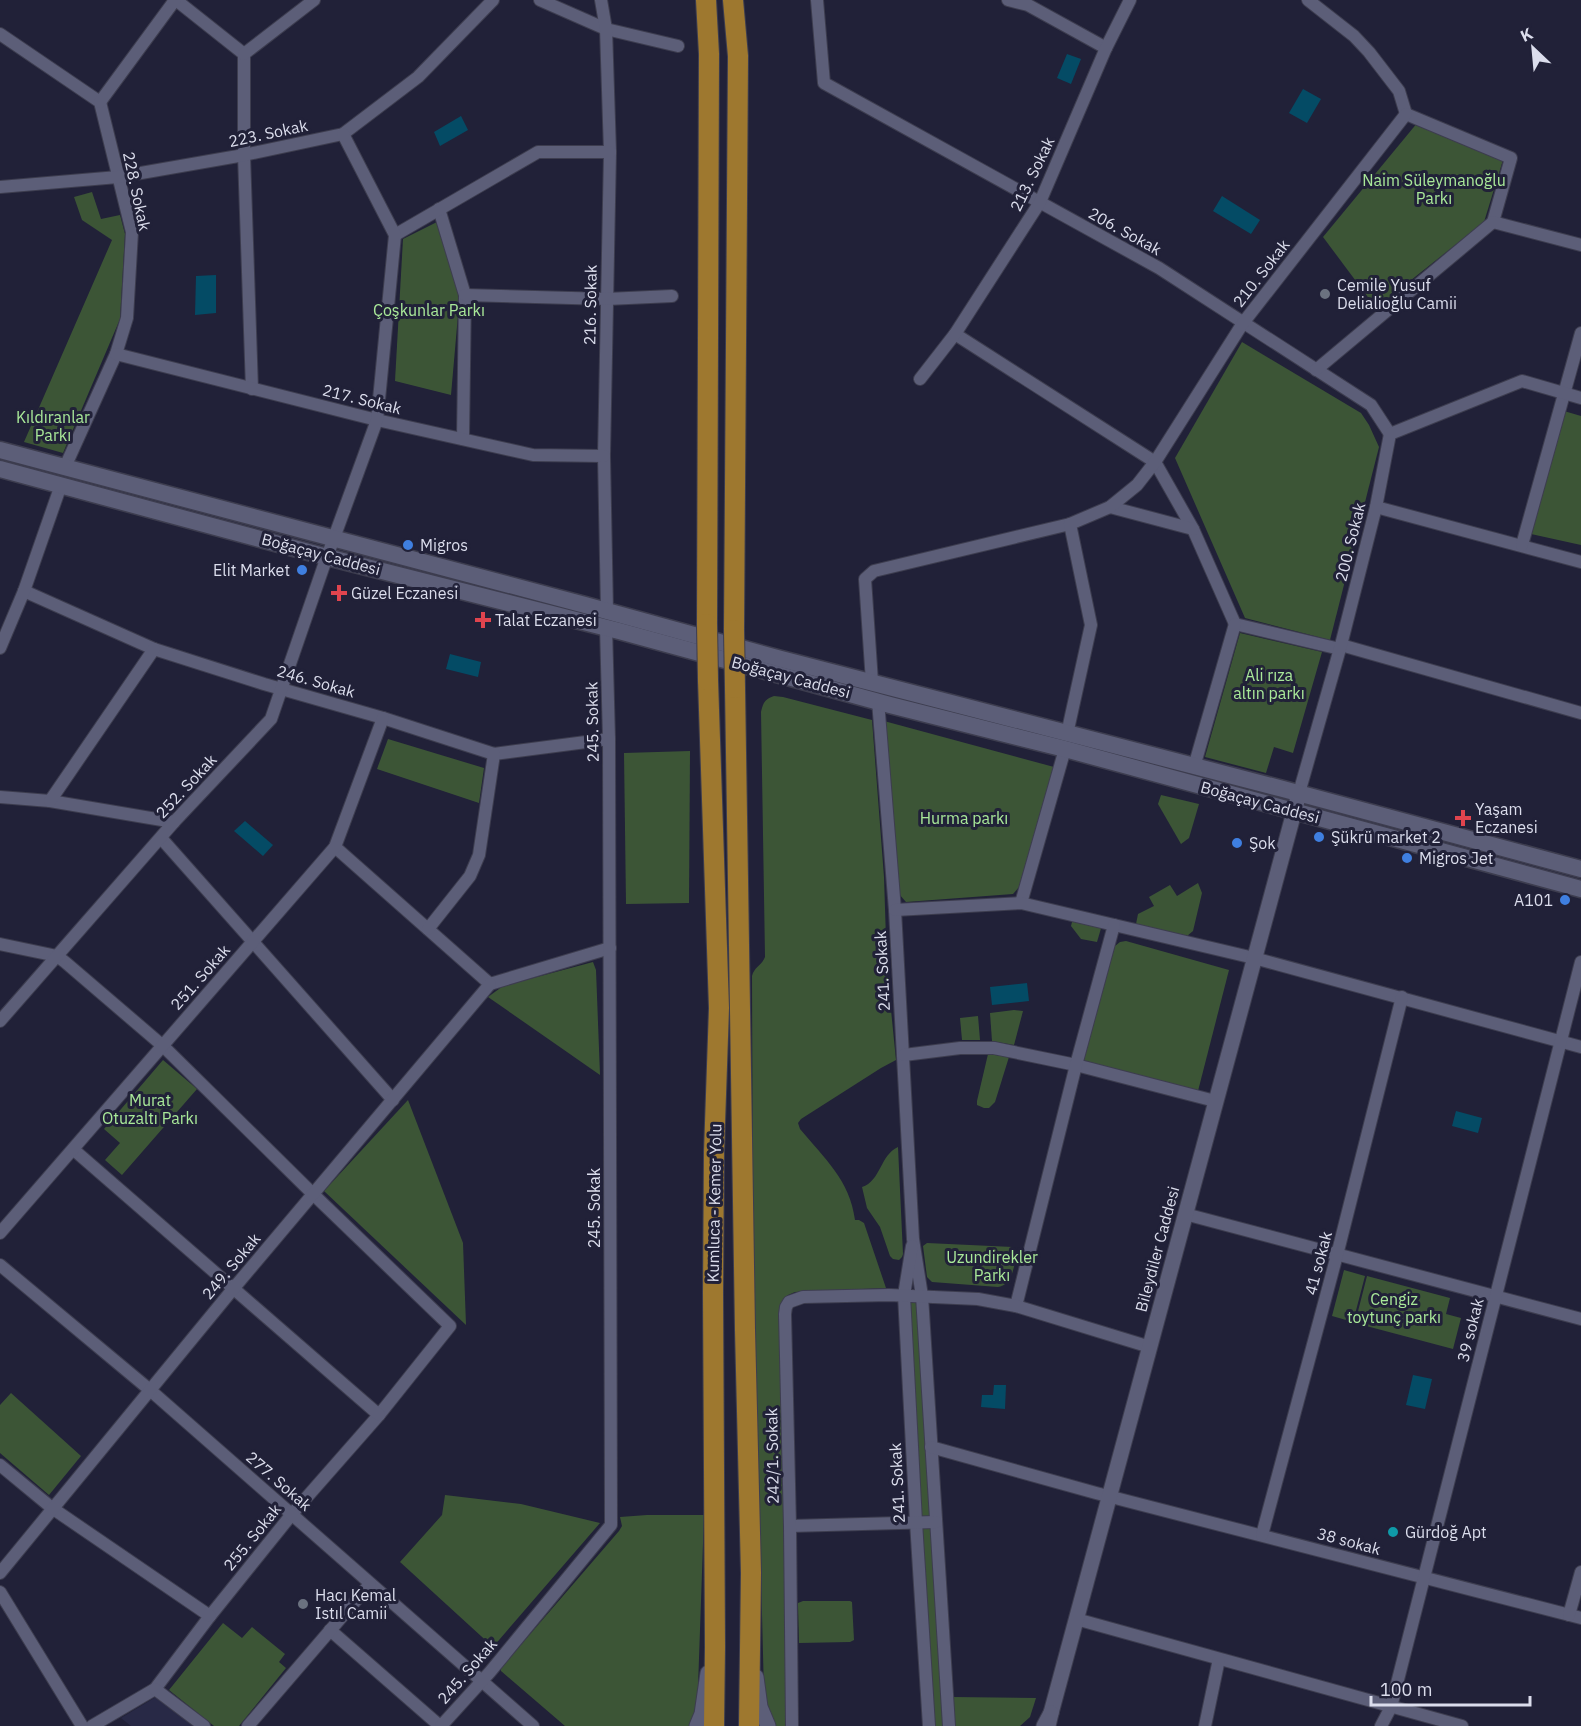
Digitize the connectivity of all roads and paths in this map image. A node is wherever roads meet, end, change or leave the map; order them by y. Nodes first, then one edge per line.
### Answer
1 (175, 0) edge
2 (314, 0) edge
3 (493, 0) edge
4 (540, 0) edge
5 (601, 0) edge
6 (706, 0) edge
7 (733, 0) edge
8 (817, 0) edge
9 (1008, 0) edge
10 (1130, 0) edge
11 (1308, 0) edge
12 (606, 29) junction
13 (0, 34) edge
14 (678, 46) dead end
15 (1106, 48) junction
16 (244, 54) junction
17 (100, 102) junction
18 (1406, 114) junction
19 (343, 134) junction
20 (610, 152) junction
21 (244, 155) junction
22 (118, 177) junction
23 (0, 188) edge
24 (1040, 202) junction
25 (440, 209) junction
26 (1493, 222) junction
27 (395, 235) junction
28 (1581, 245) edge
29 (465, 295) junction
30 (672, 297) dead end
31 (607, 299) junction
32 (1243, 323) junction
33 (1581, 333) edge
34 (954, 334) junction
35 (116, 354) junction
36 (1316, 370) junction
37 (920, 379) dead end
38 (252, 389) junction
39 (1564, 393) junction
40 (1581, 398) edge
41 (377, 420) junction
42 (1390, 434) junction
43 (464, 439) junction
44 (0, 450) edge
45 (604, 456) junction
46 (1155, 462) junction
47 (65, 467) junction
48 (0, 469) edge
49 (61, 485) junction
50 (1110, 507) junction
51 (1376, 507) junction
52 (1070, 524) junction
53 (1193, 529) junction
54 (334, 539) junction
55 (1522, 545) junction
56 (327, 557) junction
57 (1581, 562) edge
58 (24, 591) junction
59 (607, 619) junction
60 (1235, 624) junction
61 (1341, 647) junction
62 (0, 648) edge
63 (154, 649) junction
64 (872, 682) junction
65 (282, 688) junction
66 (878, 701) junction
67 (1581, 713) edge
68 (383, 718) junction
69 (609, 740) junction
70 (1066, 741) junction
71 (494, 754) junction
72 (1194, 767) junction
73 (1299, 793) junction
74 (0, 797) edge
75 (50, 801) junction
76 (1294, 811) junction
77 (174, 822) junction
78 (161, 838) junction
79 (335, 847) junction
80 (1581, 869) edge
81 (1581, 889) edge
82 (1021, 903) junction
83 (895, 910) junction
84 (1114, 925) junction
85 (428, 929) junction
86 (253, 942) junction
87 (0, 944) edge
88 (610, 948) junction
89 (57, 956) junction
90 (1254, 958) junction
91 (1581, 962) edge
92 (490, 984) junction
93 (1402, 997) junction
94 (0, 1021) edge
95 (1562, 1041) junction
96 (163, 1046) junction
97 (1581, 1047) edge
98 (904, 1055) junction
99 (1076, 1065) junction
100 (393, 1100) junction
101 (1215, 1101) junction
102 (74, 1150) junction
103 (313, 1194) junction
104 (1185, 1214) junction
105 (0, 1233) edge
106 (913, 1239) junction
107 (1337, 1255) junction
108 (0, 1265) edge
109 (233, 1289) junction
110 (904, 1295) junction
111 (922, 1296) junction
112 (1496, 1297) junction
113 (1016, 1306) junction
114 (1581, 1319) edge
115 (1150, 1347) junction
116 (150, 1390) junction
117 (379, 1415) junction
118 (931, 1448) junction
119 (0, 1465) edge
120 (1109, 1496) junction
121 (52, 1508) junction
122 (292, 1514) junction
123 (916, 1522) junction
124 (936, 1522) junction
125 (790, 1526) junction
126 (1262, 1535) junction
127 (1581, 1572) edge
128 (0, 1573) edge
129 (1424, 1577) junction
130 (370, 1584) junction
131 (0, 1592) edge
132 (210, 1616) junction
133 (1575, 1617) edge
134 (1076, 1619) junction
135 (330, 1630) junction
136 (716, 1647) junction
137 (1219, 1659) junction
138 (750, 1660) junction
139 (482, 1681) junction
140 (155, 1689) junction
141 (1391, 1707) junction
142 (1048, 1722) edge
143 (82, 1726) edge
144 (92, 1726) edge
145 (204, 1726) edge
146 (248, 1726) edge
147 (441, 1726) edge
148 (533, 1726) edge
149 (697, 1726) edge
150 (714, 1726) edge
151 (749, 1726) edge
152 (768, 1726) edge
153 (792, 1726) edge
154 (929, 1726) edge
155 (949, 1726) edge
156 (1205, 1726) edge
157 (1381, 1726) edge
158 (1462, 1726) edge

1 - 16 street
1 - 17 street
2 - 16 street
3 - 19 street, 223. Sokak
4 - 12 street
5 - 12 street, 216. Sokak
6 - 136 highway, Kumluca - Kemer Yolu, bridge
7 - 138 highway, Kumluca - Kemer Yolu, bridge
8 - 24 street, 206. Sokak
9 - 15 street
10 - 15 street, 213. Sokak
11 - 18 street
12 - 14 street
12 - 20 street, 216. Sokak
13 - 17 street
15 - 24 street, 213. Sokak
16 - 21 street
17 - 22 street, 228. Sokak
18 - 26 street
18 - 32 street, 210. Sokak
19 - 21 street, 223. Sokak
19 - 27 street
20 - 25 street
20 - 31 street, 216. Sokak
21 - 22 street, 223. Sokak
21 - 38 street
22 - 23 street, 223. Sokak
22 - 35 street, 228. Sokak
24 - 32 street, 206. Sokak
24 - 34 street, 213. Sokak
25 - 27 street
25 - 29 street
26 - 28 street
26 - 36 street
27 - 41 street, 252. Sokak
29 - 31 street
29 - 43 street
30 - 31 street
31 - 45 street, 216. Sokak
32 - 36 street, 206. Sokak
32 - 46 street, 210. Sokak
33 - 39 street
34 - 37 street, 213. Sokak
34 - 46 street
35 - 38 street, 217. Sokak
35 - 47 street, 228. Sokak
36 - 42 street, 206. Sokak
38 - 41 street, 217. Sokak
39 - 40 street
39 - 42 street
39 - 55 street
41 - 43 street, 217. Sokak
41 - 54 street, 252. Sokak
42 - 51 street, 200. Sokak
43 - 45 street, 217. Sokak
44 - 47 main road, Boğaçay Caddesi
45 - 59 street, 216. Sokak
46 - 50 street, 210. Sokak
46 - 53 street
47 - 54 main road, Boğaçay Caddesi
48 - 49 main road, Boğaçay Caddesi
49 - 56 main road, Boğaçay Caddesi
49 - 58 street
50 - 52 street, 210. Sokak
50 - 53 street
51 - 55 street
51 - 61 street, 200. Sokak
52 - 64 street, 210. Sokak
52 - 70 street
53 - 60 street
54 - 56 street, 252. Sokak
54 - 59 main road, Boğaçay Caddesi
55 - 57 street
56 - 59 main road, Boğaçay Caddesi
56 - 65 street, 252. Sokak
58 - 62 street
58 - 63 street, 246. Sokak
59 - 64 main road, Boğaçay Caddesi
59 - 66 main road, Boğaçay Caddesi
59 - 69 street, 245. Sokak
60 - 61 street
60 - 72 street
61 - 67 street
61 - 73 street, 200. Sokak
63 - 65 street, 246. Sokak
63 - 75 street
64 - 70 main road, Boğaçay Caddesi
65 - 68 street, 246. Sokak
65 - 77 street, 252. Sokak
66 - 70 main road, Boğaçay Caddesi
66 - 83 street, 241. Sokak
68 - 71 street, 246. Sokak
68 - 79 street, 251. Sokak
69 - 71 street, 246. Sokak
69 - 88 street, 245. Sokak
70 - 72 main road, Boğaçay Caddesi
70 - 76 main road, Boğaçay Caddesi
70 - 82 street
71 - 85 street
72 - 73 main road, Boğaçay Caddesi
73 - 76 street, Bileydiler Caddesi
73 - 80 main road, Boğaçay Caddesi
74 - 75 street
75 - 77 street
76 - 81 main road, Boğaçay Caddesi
76 - 90 street, Bileydiler Caddesi
77 - 78 street, 252. Sokak
78 - 86 street
78 - 89 street, 252. Sokak
79 - 85 street
79 - 86 street, 251. Sokak
82 - 83 street
82 - 84 street
83 - 98 street, 241. Sokak
84 - 90 street
84 - 99 street
85 - 92 street
86 - 96 street, 251. Sokak
86 - 100 street
87 - 89 street
88 - 92 street
88 - 139 street, 245. Sokak
89 - 94 street, 252. Sokak
89 - 96 street
90 - 93 street
90 - 101 street, Bileydiler Caddesi
91 - 95 street, 39 sokak
92 - 100 street, 249. Sokak
93 - 95 street
93 - 107 street, 41 sokak
95 - 97 street
95 - 112 street, 39 sokak
96 - 102 street, 251. Sokak
96 - 103 street
98 - 99 street
98 - 106 street, 241. Sokak
99 - 101 street
99 - 113 street
100 - 103 street, 249. Sokak
101 - 104 street, Bileydiler Caddesi
102 - 105 street, 251. Sokak
102 - 109 street
103 - 109 street, 249. Sokak
103 - 117 street, 255. Sokak
104 - 107 street
104 - 115 street, Bileydiler Caddesi
106 - 110 street, 241. Sokak
106 - 111 street, 241. Sokak
107 - 112 street
107 - 126 street, 41 sokak
108 - 116 street, 277. Sokak
109 - 116 street, 249. Sokak
109 - 117 street
110 - 111 street
110 - 123 street, 241. Sokak
110 - 125 street, 242/1. Sokak
111 - 113 street
111 - 118 street, 241. Sokak
112 - 114 street
112 - 129 street, 39 sokak
113 - 115 street
115 - 120 street, Bileydiler Caddesi
116 - 121 street, 249. Sokak
116 - 122 street, 277. Sokak
117 - 122 street, 255. Sokak
118 - 120 street, 38 sokak
118 - 124 street, 241. Sokak
119 - 121 street
120 - 126 street, 38 sokak
120 - 134 street, Bileydiler Caddesi
121 - 128 street, 249. Sokak
121 - 132 street
122 - 130 street, 277. Sokak
122 - 132 street, 255. Sokak
123 - 124 street
123 - 125 street
123 - 154 street, 241. Sokak
124 - 155 street, 241. Sokak
125 - 153 street, 242/1. Sokak
126 - 129 street, 38 sokak
127 - 133 street
129 - 133 street, 38 sokak
129 - 141 street, 39 sokak
130 - 135 street
130 - 139 street, 277. Sokak
131 - 143 street
132 - 140 street, 255. Sokak
134 - 137 street
134 - 142 street, Bileydiler Caddesi
135 - 146 street
135 - 147 street
136 - 149 street
136 - 150 highway, Kumluca - Kemer Yolu
137 - 141 street
137 - 156 street
138 - 151 highway, Kumluca - Kemer Yolu
138 - 152 street
139 - 147 street, 245. Sokak
139 - 148 street, 277. Sokak
140 - 144 street, 255. Sokak
140 - 145 street
141 - 157 street, 39 sokak
141 - 158 street

